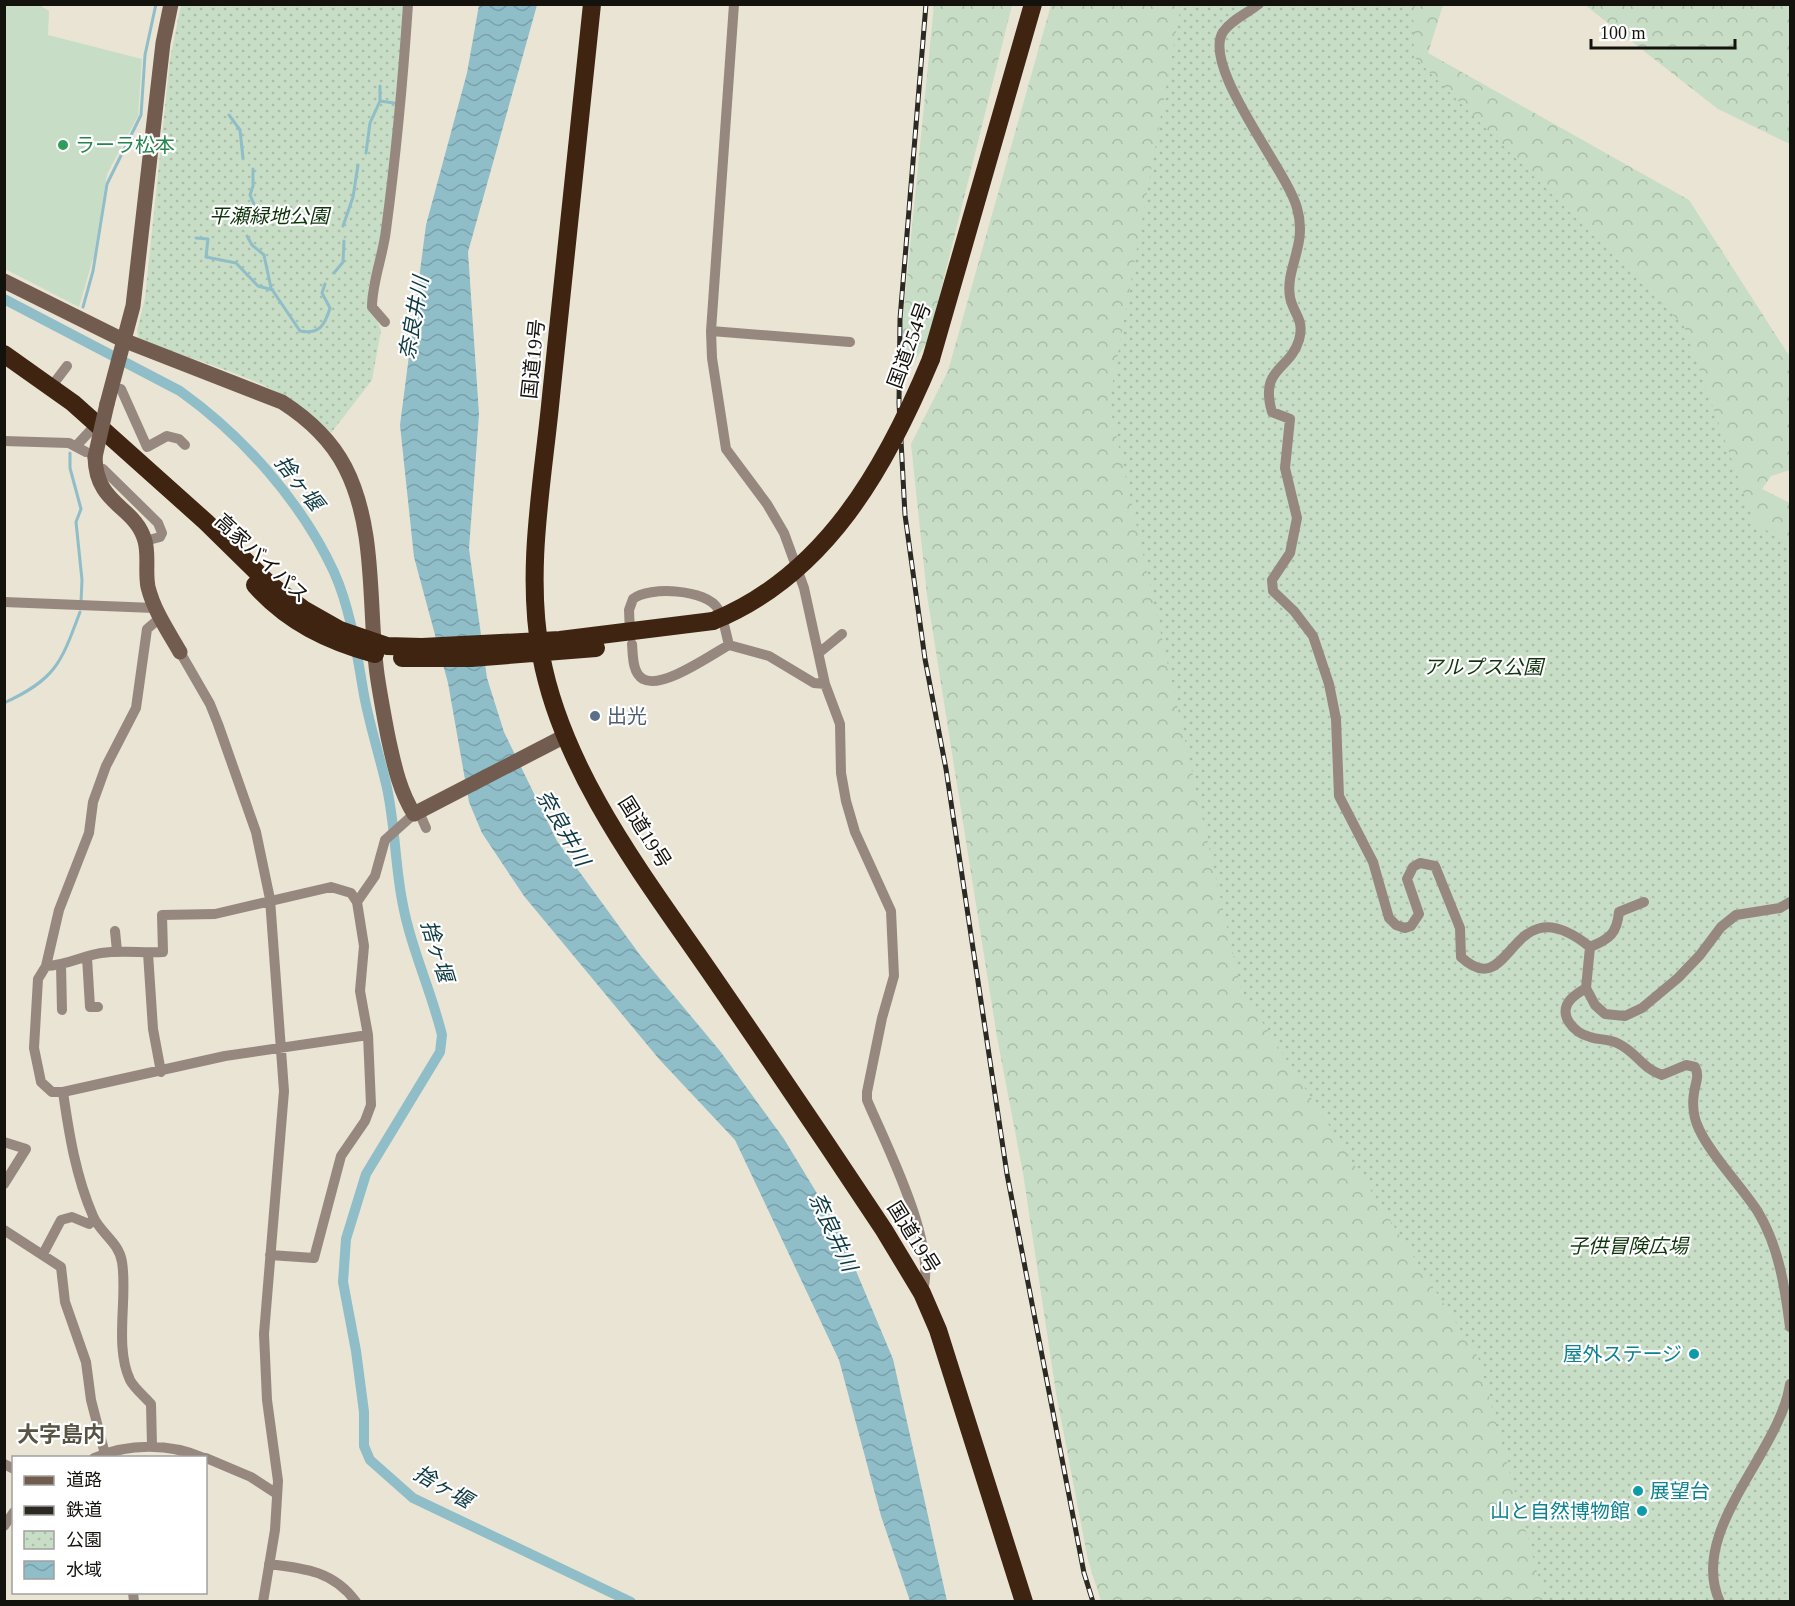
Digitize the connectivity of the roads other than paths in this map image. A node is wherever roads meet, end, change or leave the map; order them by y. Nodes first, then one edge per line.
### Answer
1 (171, 4) edge
2 (408, 4) edge
3 (592, 4) edge
4 (734, 4) edge
5 (1034, 4) edge
6 (1259, 4) edge
7 (4, 281) edge
8 (385, 321) dead end
9 (711, 331) junction
10 (850, 342) dead end
11 (122, 345) junction
12 (4, 354) edge
13 (67, 366) dead end
14 (4, 367) edge
15 (112, 381) junction
16 (51, 387) junction
17 (90, 431) junction
18 (4, 441) edge
19 (77, 445) junction
20 (185, 445) dead end
21 (95, 459) junction
22 (4, 602) edge
23 (157, 613) junction
24 (842, 634) dead end
25 (341, 638) junction
26 (631, 638) junction
27 (729, 645) junction
28 (532, 648) junction
29 (376, 649) junction
30 (180, 652) joint
31 (820, 652) junction
32 (825, 684) junction
33 (565, 736) junction
34 (419, 812) junction
35 (426, 828) dead end
36 (270, 899) junction
37 (357, 902) junction
38 (1644, 902) dead end
39 (1791, 902) edge
40 (115, 931) dead end
41 (1590, 947) junction
42 (117, 951) junction
43 (148, 953) junction
44 (87, 957) junction
45 (61, 965) junction
46 (46, 966) junction
47 (1586, 988) junction
48 (98, 1007) dead end
49 (62, 1010) dead end
50 (368, 1035) junction
51 (283, 1049) junction
52 (161, 1072) junction
53 (63, 1092) junction
54 (4, 1142) edge
55 (4, 1184) edge
56 (94, 1218) junction
57 (4, 1230) edge
58 (43, 1254) junction
59 (270, 1255) junction
60 (922, 1293) junction
61 (1791, 1327) edge
62 (1791, 1384) edge
63 (152, 1446) junction
64 (106, 1455) edge
65 (196, 1456) edge
66 (207, 1459) edge
67 (278, 1494) junction
68 (269, 1564) junction
69 (263, 1602) edge
70 (356, 1602) edge
71 (1024, 1602) edge
72 (1720, 1602) edge

1 - 11 street
2 - 8 street
3 - 28 highway, 国道19号
4 - 9 street
5 - 26 highway, 国道254号, bridge
6 - 41 street
7 - 11 street
9 - 10 street
9 - 31 street
11 - 15 street
11 - 29 street
12 - 16 highway, 高家バイパス
13 - 16 street
14 - 17 highway, 高家バイパス
15 - 20 street
15 - 21 street, bridge
16 - 25 highway, 高家バイパス
17 - 19 street
17 - 25 highway, 高家バイパス
18 - 19 street
19 - 21 street
21 - 23 street
22 - 23 street
23 - 30 street
23 - 46 street
24 - 31 street
25 - 29 highway, 高家バイパス
26 - 27 street
26 - 27 street
26 - 28 highway, 国道254号
27 - 32 street
28 - 29 highway, 高家バイパス
28 - 33 highway, 国道19号
29 - 34 street
30 - 36 street
31 - 32 street
32 - 60 street
33 - 34 street
33 - 60 highway, 国道19号
34 - 35 street
34 - 37 street
36 - 37 street
36 - 43 street
36 - 51 street
37 - 50 street
38 - 41 street
39 - 47 street
40 - 42 street
41 - 47 street
42 - 43 street
42 - 44 street
43 - 52 street
44 - 45 street
44 - 48 street
45 - 46 street
45 - 49 street
46 - 53 street
47 - 61 street
50 - 51 street
50 - 59 street
51 - 52 street
51 - 59 street
52 - 53 street
53 - 56 street
54 - 55 street
56 - 58 street
56 - 63 street
57 - 58 street
58 - 64 street
59 - 67 street
60 - 71 highway, 国道19号
62 - 72 street
63 - 64 street
63 - 65 street
66 - 67 street
67 - 68 street
68 - 69 street
68 - 70 street

